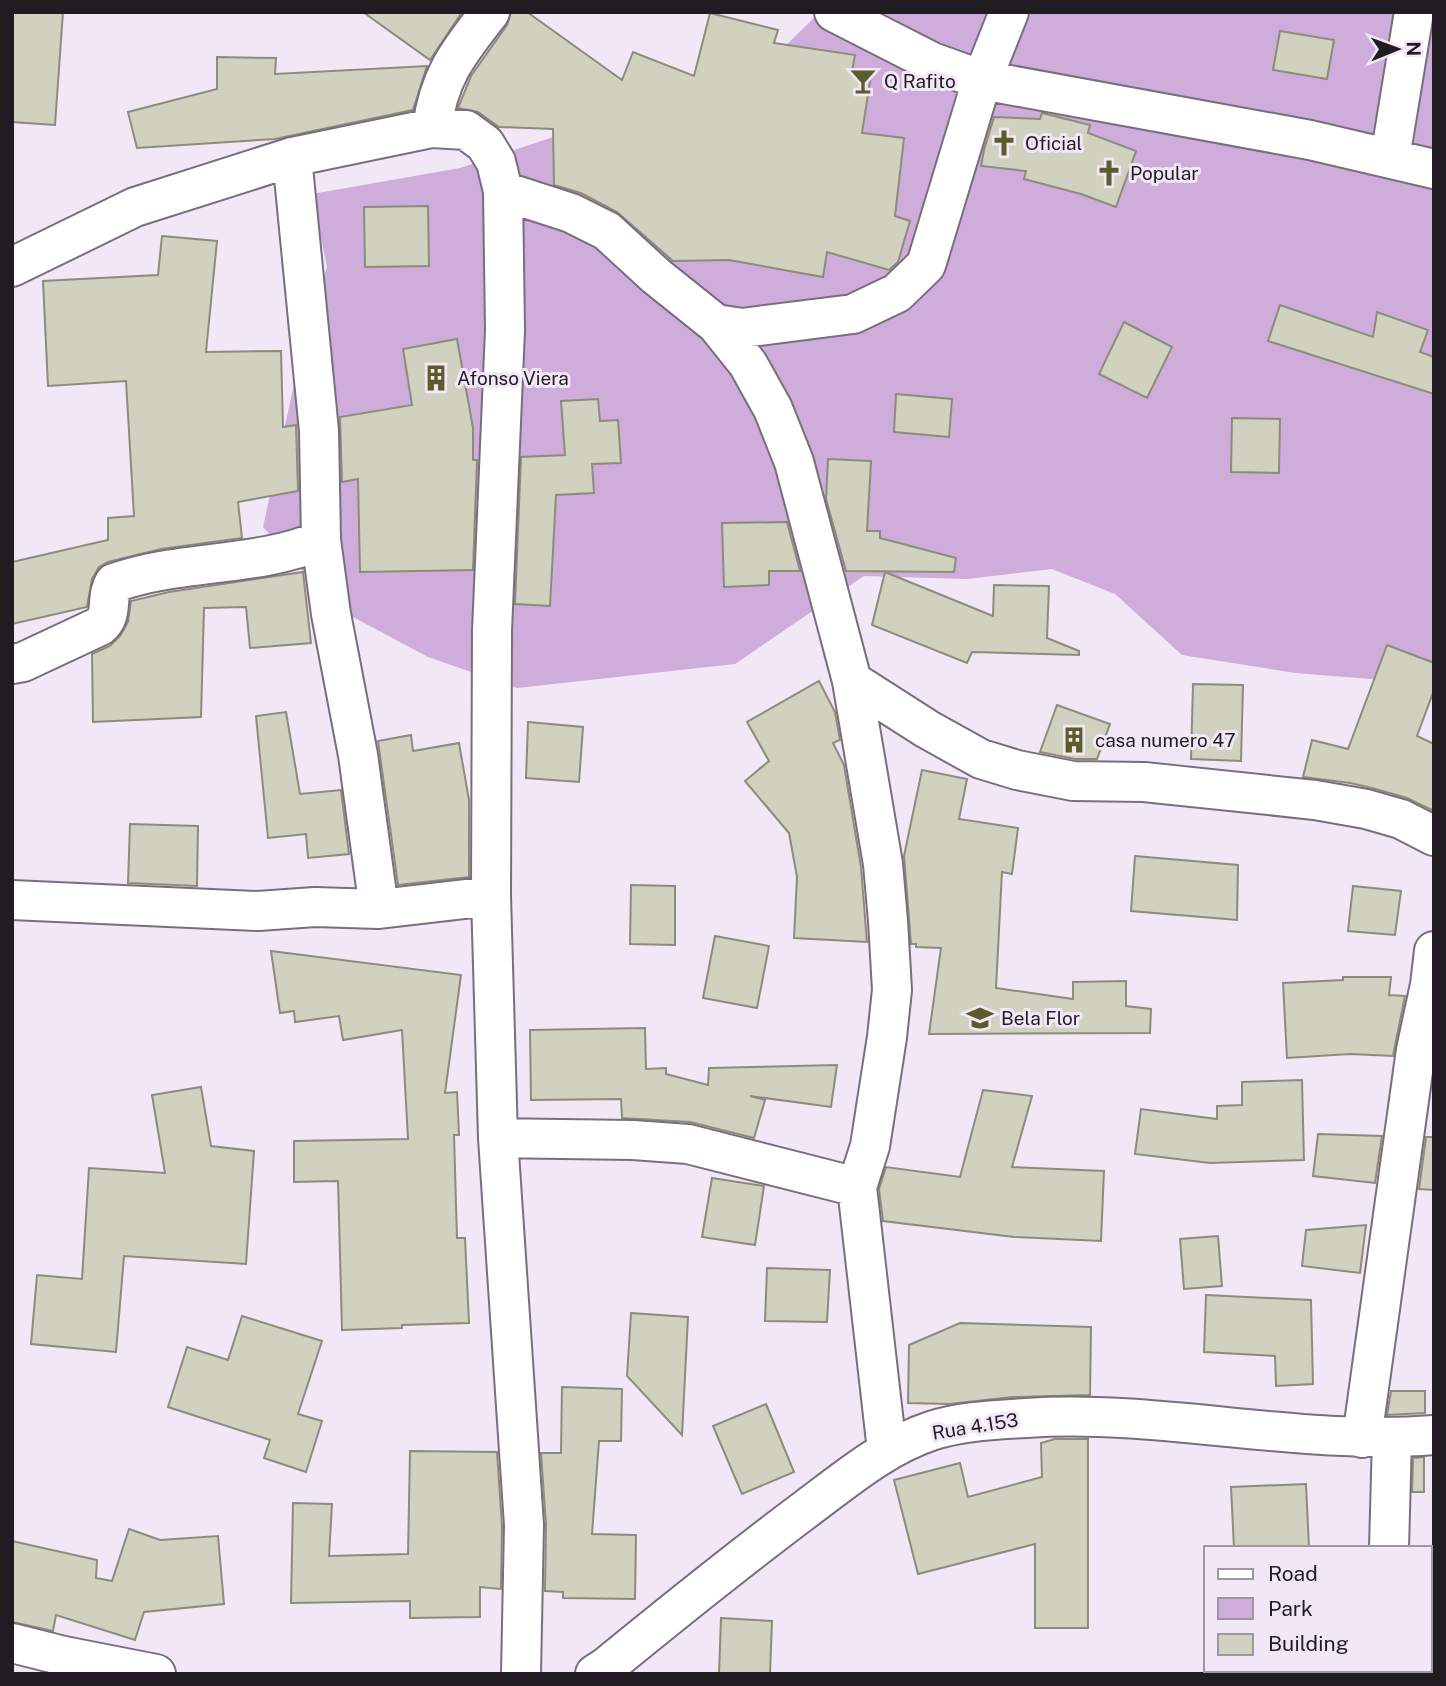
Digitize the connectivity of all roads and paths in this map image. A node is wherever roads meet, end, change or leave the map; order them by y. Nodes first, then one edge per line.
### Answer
1 (490, 12) edge
2 (834, 12) edge
3 (1009, 12) edge
4 (1414, 12) edge
5 (982, 80) junction
6 (432, 128) junction
7 (292, 156) junction
8 (1390, 158) junction
9 (1434, 169) edge
10 (503, 191) junction
11 (12, 267) edge
12 (716, 324) junction
13 (321, 540) junction
14 (12, 664) edge
15 (852, 681) junction
16 (1434, 836) edge
17 (491, 896) junction
18 (12, 900) edge
19 (379, 909) junction
20 (1434, 951) edge
21 (1425, 1051) edge
22 (498, 1138) junction
23 (857, 1187) junction
24 (1434, 1435) edge
25 (1377, 1438) junction
26 (887, 1450) junction
27 (1388, 1546) edge
28 (12, 1643) edge
29 (610, 1672) edge
30 (156, 1674) edge
31 (520, 1674) edge

1 - 6 street
2 - 5 street
3 - 5 street
4 - 8 street
5 - 8 street
5 - 12 street
6 - 7 street
6 - 10 street
7 - 11 street
7 - 13 street
8 - 9 street
10 - 12 street
10 - 17 street
12 - 15 street
13 - 14 street
13 - 19 street
15 - 16 street
15 - 23 street
17 - 19 street
17 - 22 street
18 - 19 street
20 - 21 street
21 - 25 street
22 - 23 street
22 - 31 street
23 - 26 street
24 - 25 street, Rua 4.153
25 - 26 street, Rua 4.153
25 - 27 street
26 - 29 street, Rua 4.153
28 - 30 street

